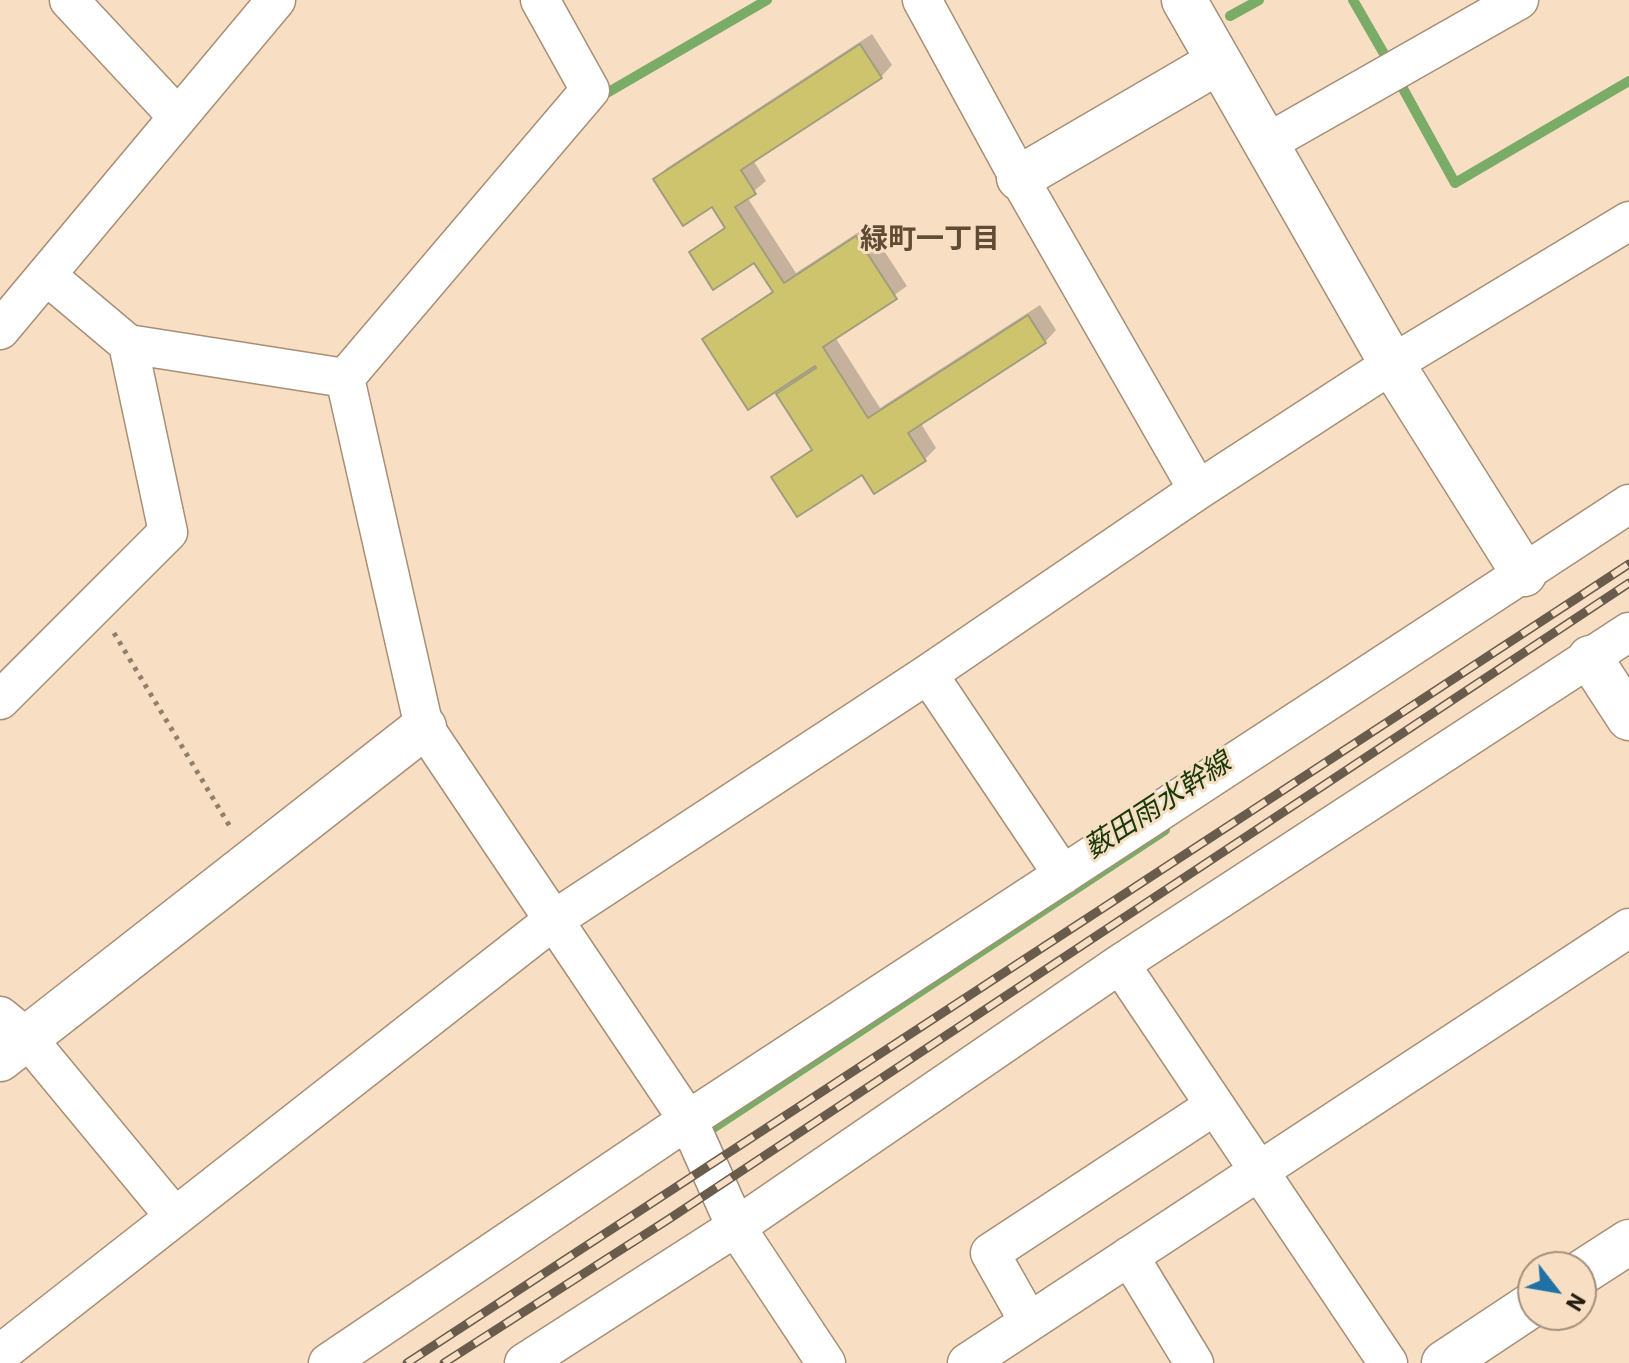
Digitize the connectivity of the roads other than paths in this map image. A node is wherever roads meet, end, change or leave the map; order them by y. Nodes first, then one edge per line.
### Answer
1 (69, 0) edge
2 (276, 0) edge
3 (540, 0) edge
4 (922, 0) edge
5 (1184, 0) edge
6 (1519, 0) edge
7 (1218, 62) junction
8 (177, 116) junction
9 (1267, 143) junction
10 (1019, 178) junction
11 (1629, 221) edge
12 (46, 275) junction
13 (0, 330) edge
14 (128, 344) junction
15 (1392, 364) junction
16 (345, 378) junction
17 (1198, 490) junction
18 (1629, 504) edge
19 (1524, 574) junction
20 (1629, 632) edge
21 (1590, 658) junction
22 (928, 674) junction
23 (0, 700) edge
24 (1629, 718) edge
25 (424, 727) junction
26 (1063, 875) junction
27 (555, 919) junction
28 (1629, 928) edge
29 (1120, 964) junction
30 (9, 1038) edge
31 (1214, 1106) junction
32 (688, 1120) junction
33 (1259, 1171) junction
34 (175, 1217) junction
35 (736, 1227) junction
36 (1629, 1242) edge
37 (1129, 1256) junction
38 (1597, 1263) edge
39 (1517, 1315) edge
40 (1029, 1322) junction
41 (0, 1354) edge
42 (328, 1363) edge
43 (524, 1363) edge
44 (826, 1363) edge
45 (967, 1363) edge
46 (1194, 1363) edge
47 (1388, 1363) edge
48 (1444, 1363) edge

1 - 8 street
2 - 8 street
3 - 16 street
4 - 10 street
5 - 7 street
6 - 9 street
7 - 9 street
7 - 10 street
8 - 12 street
9 - 15 street
10 - 17 street
11 - 15 street
12 - 13 street
12 - 14 street
14 - 16 street
14 - 23 street
15 - 17 street
15 - 19 street
16 - 25 street
17 - 22 street
18 - 19 street
19 - 26 street
20 - 21 street
21 - 24 street
21 - 29 street
22 - 26 street
22 - 27 street
25 - 27 street
25 - 30 street
26 - 32 street
27 - 32 street
27 - 34 street
28 - 33 street
29 - 31 street
29 - 35 street
30 - 34 street
31 - 33 street
31 - 40 street
32 - 35 street
32 - 42 street
33 - 37 street
33 - 47 street
34 - 41 street
35 - 43 street
35 - 44 street
36 - 38 street
37 - 40 street
37 - 46 street
39 - 48 street
40 - 45 street

